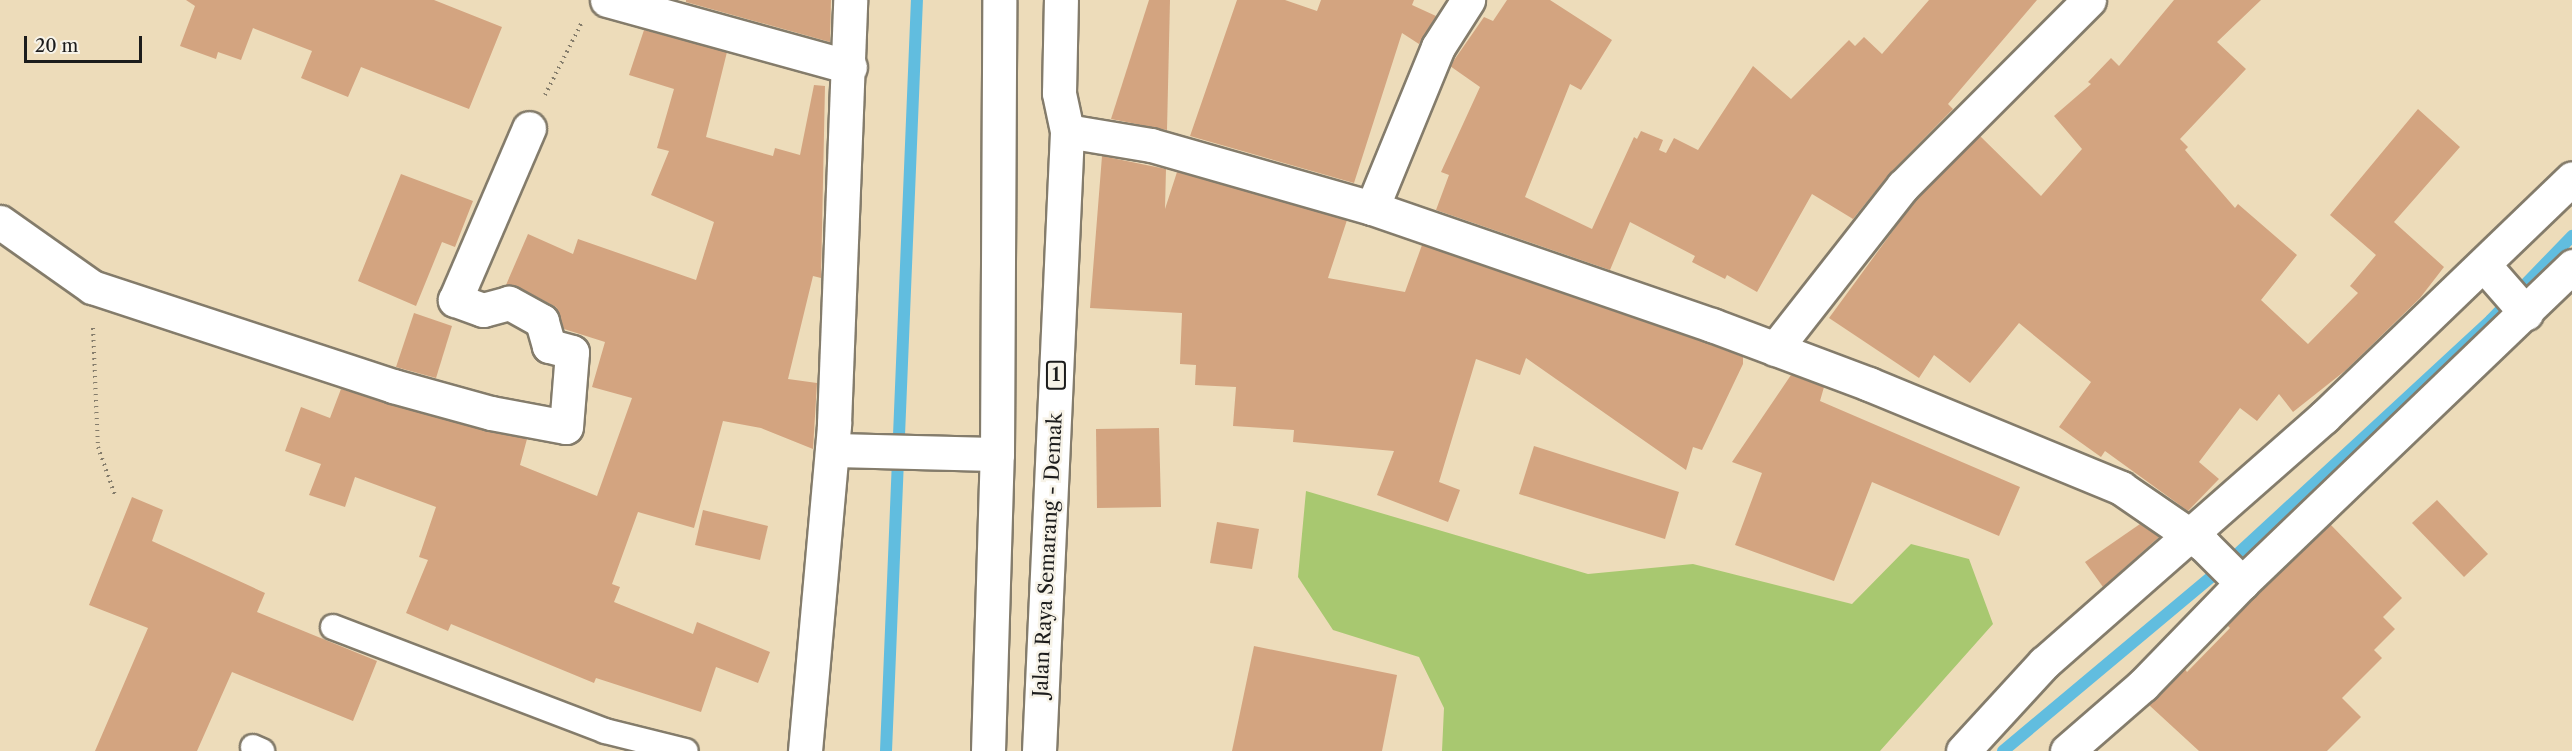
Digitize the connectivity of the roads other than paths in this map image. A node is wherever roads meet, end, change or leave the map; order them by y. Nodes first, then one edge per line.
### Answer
1 (607, 0) edge
2 (850, 0) edge
3 (999, 0) edge
4 (1061, 0) edge
5 (1468, 0) edge
6 (2088, 0) edge
7 (850, 67) junction
8 (529, 128) road end
9 (1067, 131) junction
10 (2572, 178) edge
11 (1372, 208) junction
12 (0, 222) edge
13 (2572, 266) edge
14 (2492, 274) junction
15 (2526, 313) junction
16 (1775, 349) junction
17 (832, 450) junction
18 (997, 454) junction
19 (2196, 540) junction
20 (2242, 584) junction
21 (333, 627) dead end
22 (686, 751) edge
23 (805, 751) edge
24 (988, 751) edge
25 (1039, 751) edge
26 (1963, 751) edge
27 (2067, 751) edge

1 - 7 main road
2 - 7 main road
3 - 18 main road
4 - 9 main road, Jalan Raya Semarang - Demak / 1
5 - 11 main road
6 - 16 main road
7 - 17 main road
8 - 12 main road
9 - 11 main road
9 - 25 main road, Jalan Raya Semarang - Demak / 1
10 - 14 main road
11 - 16 main road
13 - 15 main road
14 - 15 main road
14 - 19 main road
15 - 20 main road
16 - 19 main road
17 - 18 main road
17 - 23 main road
18 - 24 main road
19 - 20 main road
19 - 26 main road
20 - 27 main road
21 - 22 lane

